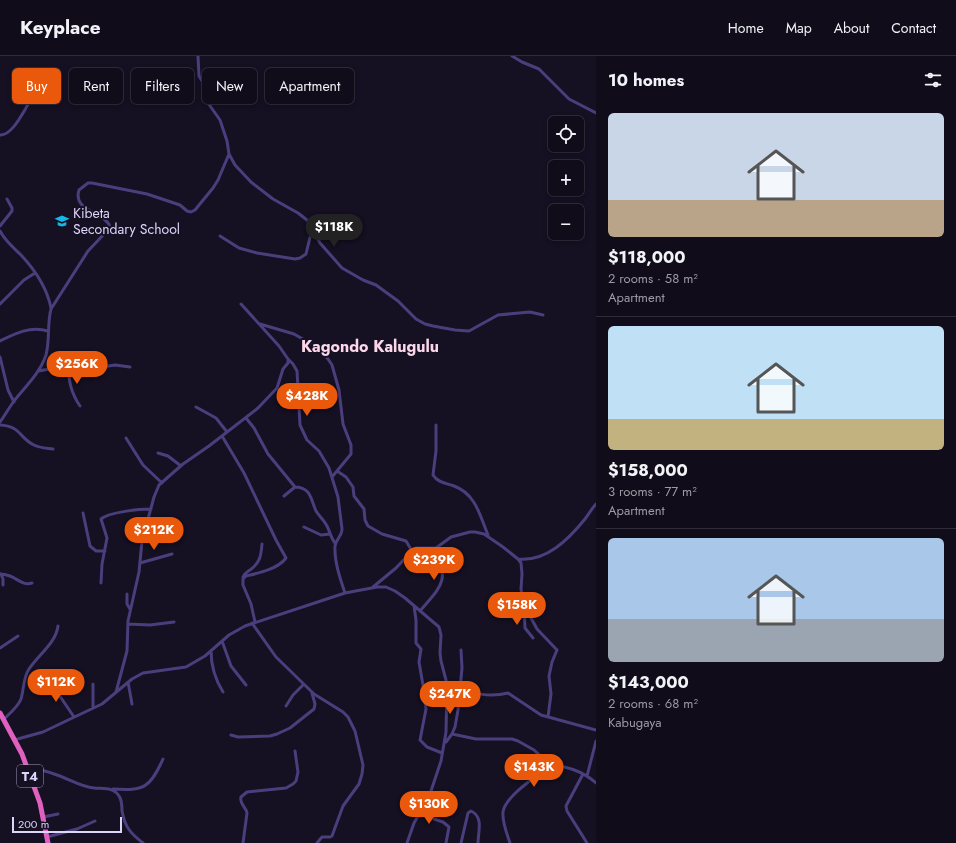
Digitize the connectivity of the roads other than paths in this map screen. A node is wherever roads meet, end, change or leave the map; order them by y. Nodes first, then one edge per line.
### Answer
1 (198, 56) edge
2 (512, 56) edge
3 (29, 104) edge
4 (596, 113) edge
5 (0, 135) edge
6 (229, 154) junction
7 (7, 199) dead end
8 (0, 226) edge
9 (312, 228) junction
10 (0, 231) edge
11 (220, 236) dead end
12 (35, 273) junction
13 (0, 304) edge
14 (241, 304) dead end
15 (51, 309) junction
16 (543, 315) dead end
17 (258, 324) junction
18 (48, 331) junction
19 (0, 341) edge
20 (0, 357) edge
21 (288, 359) junction
22 (68, 366) junction
23 (130, 367) dead end
24 (38, 371) junction
25 (14, 402) junction
26 (80, 406) dead end
27 (196, 408) dead end
28 (246, 418) junction
29 (0, 423) edge
30 (436, 425) dead end
31 (227, 432) junction
32 (222, 436) junction
33 (126, 438) dead end
34 (53, 448) dead end
35 (158, 453) dead end
36 (181, 466) junction
37 (337, 471) junction
38 (332, 477) junction
39 (162, 483) junction
40 (294, 487) junction
41 (284, 496) dead end
42 (596, 504) edge
43 (151, 509) junction
44 (83, 513) dead end
45 (304, 527) dead end
46 (330, 534) junction
47 (488, 536) junction
48 (335, 543) junction
49 (262, 544) dead end
50 (436, 548) junction
51 (105, 551) junction
52 (412, 551) junction
53 (172, 554) dead end
54 (518, 559) junction
55 (140, 563) junction
56 (0, 574) edge
57 (243, 579) junction
58 (32, 583) dead end
59 (102, 583) dead end
60 (3, 585) dead end
61 (373, 587) junction
62 (345, 593) junction
63 (127, 594) dead end
64 (524, 605) junction
65 (414, 606) junction
66 (130, 609) junction
67 (420, 611) junction
68 (174, 622) dead end
69 (254, 623) junction
70 (128, 624) junction
71 (58, 626) dead end
72 (18, 636) dead end
73 (533, 638) dead end
74 (222, 641) junction
75 (0, 648) edge
76 (461, 650) dead end
77 (211, 651) junction
78 (49, 680) dead end
79 (128, 682) junction
80 (93, 684) dead end
81 (447, 684) junction
82 (246, 685) dead end
83 (303, 685) junction
84 (459, 688) junction
85 (224, 692) dead end
86 (311, 692) junction
87 (116, 693) junction
88 (132, 704) dead end
89 (286, 706) dead end
90 (93, 708) junction
91 (1, 717) edge
92 (74, 717) junction
93 (548, 717) junction
94 (596, 730) edge
95 (452, 734) junction
96 (231, 735) dead end
97 (14, 740) junction
98 (596, 741) edge
99 (444, 743) junction
100 (295, 751) dead end
101 (442, 753) junction
102 (163, 759) dead end
103 (551, 766) junction
104 (27, 768) junction
105 (583, 774) junction
106 (587, 776) junction
107 (596, 783) edge
108 (110, 789) junction
109 (429, 797) junction
110 (58, 814) dead end
111 (43, 817) junction
112 (95, 821) dead end
113 (47, 837) junction
114 (48, 843) edge
115 (143, 843) edge
116 (243, 843) edge
117 (317, 843) edge
118 (407, 843) edge
119 (446, 843) edge
120 (461, 843) edge
121 (478, 843) edge
122 (510, 843) edge
123 (587, 843) edge

1 - 6 street
2 - 4 street
3 - 5 street
6 - 9 street
6 - 15 street
7 - 8 street
9 - 11 street
9 - 16 street
10 - 12 street
12 - 13 street
12 - 15 street
14 - 17 street
15 - 18 street
17 - 21 street
17 - 37 street
18 - 19 street
18 - 24 street
20 - 25 street
21 - 28 street
21 - 38 street
22 - 23 street
22 - 24 street
22 - 26 street
24 - 25 street
25 - 29 street
27 - 31 street
28 - 31 street
28 - 40 street
29 - 34 street
30 - 47 street
31 - 32 street
32 - 36 street
32 - 57 street
33 - 39 street
35 - 36 street
36 - 39 street
37 - 38 street
37 - 52 street
38 - 48 street
39 - 43 street
40 - 41 street
40 - 46 street
42 - 54 street
43 - 51 street
43 - 55 street
44 - 51 street
45 - 46 street
46 - 48 street
47 - 50 street
47 - 54 street
48 - 62 street
49 - 57 street
50 - 52 street
50 - 67 street
51 - 59 street
52 - 61 street
53 - 55 street
54 - 64 street
55 - 66 street
56 - 58 street
56 - 60 street
57 - 69 street
61 - 62 street
61 - 65 street
62 - 69 street
63 - 66 street
64 - 73 street
64 - 93 street
65 - 67 street
65 - 101 street
66 - 70 street
67 - 81 street
68 - 70 street
69 - 74 street
69 - 83 street
70 - 87 street
71 - 91 street
72 - 75 street
74 - 77 street
74 - 82 street
76 - 84 street
77 - 79 street
77 - 85 street
78 - 92 street
79 - 87 street
79 - 88 street
80 - 90 street
81 - 84 street
81 - 99 street
83 - 86 street
83 - 89 street
84 - 93 street
84 - 95 street
86 - 96 street
86 - 117 street
87 - 90 street
90 - 92 street
91 - 97 highway, T4
92 - 97 street
93 - 94 street
95 - 99 street
95 - 103 street
97 - 104 highway, T4
98 - 106 street
99 - 101 street
100 - 116 street
101 - 109 street
102 - 108 street
103 - 105 street
103 - 122 street
104 - 108 street
104 - 111 highway, T4
105 - 106 street
105 - 123 street
106 - 107 street
108 - 115 street
109 - 118 street
109 - 119 street
110 - 111 street
111 - 113 highway, T4
112 - 113 street
113 - 114 highway, T4
120 - 121 street

